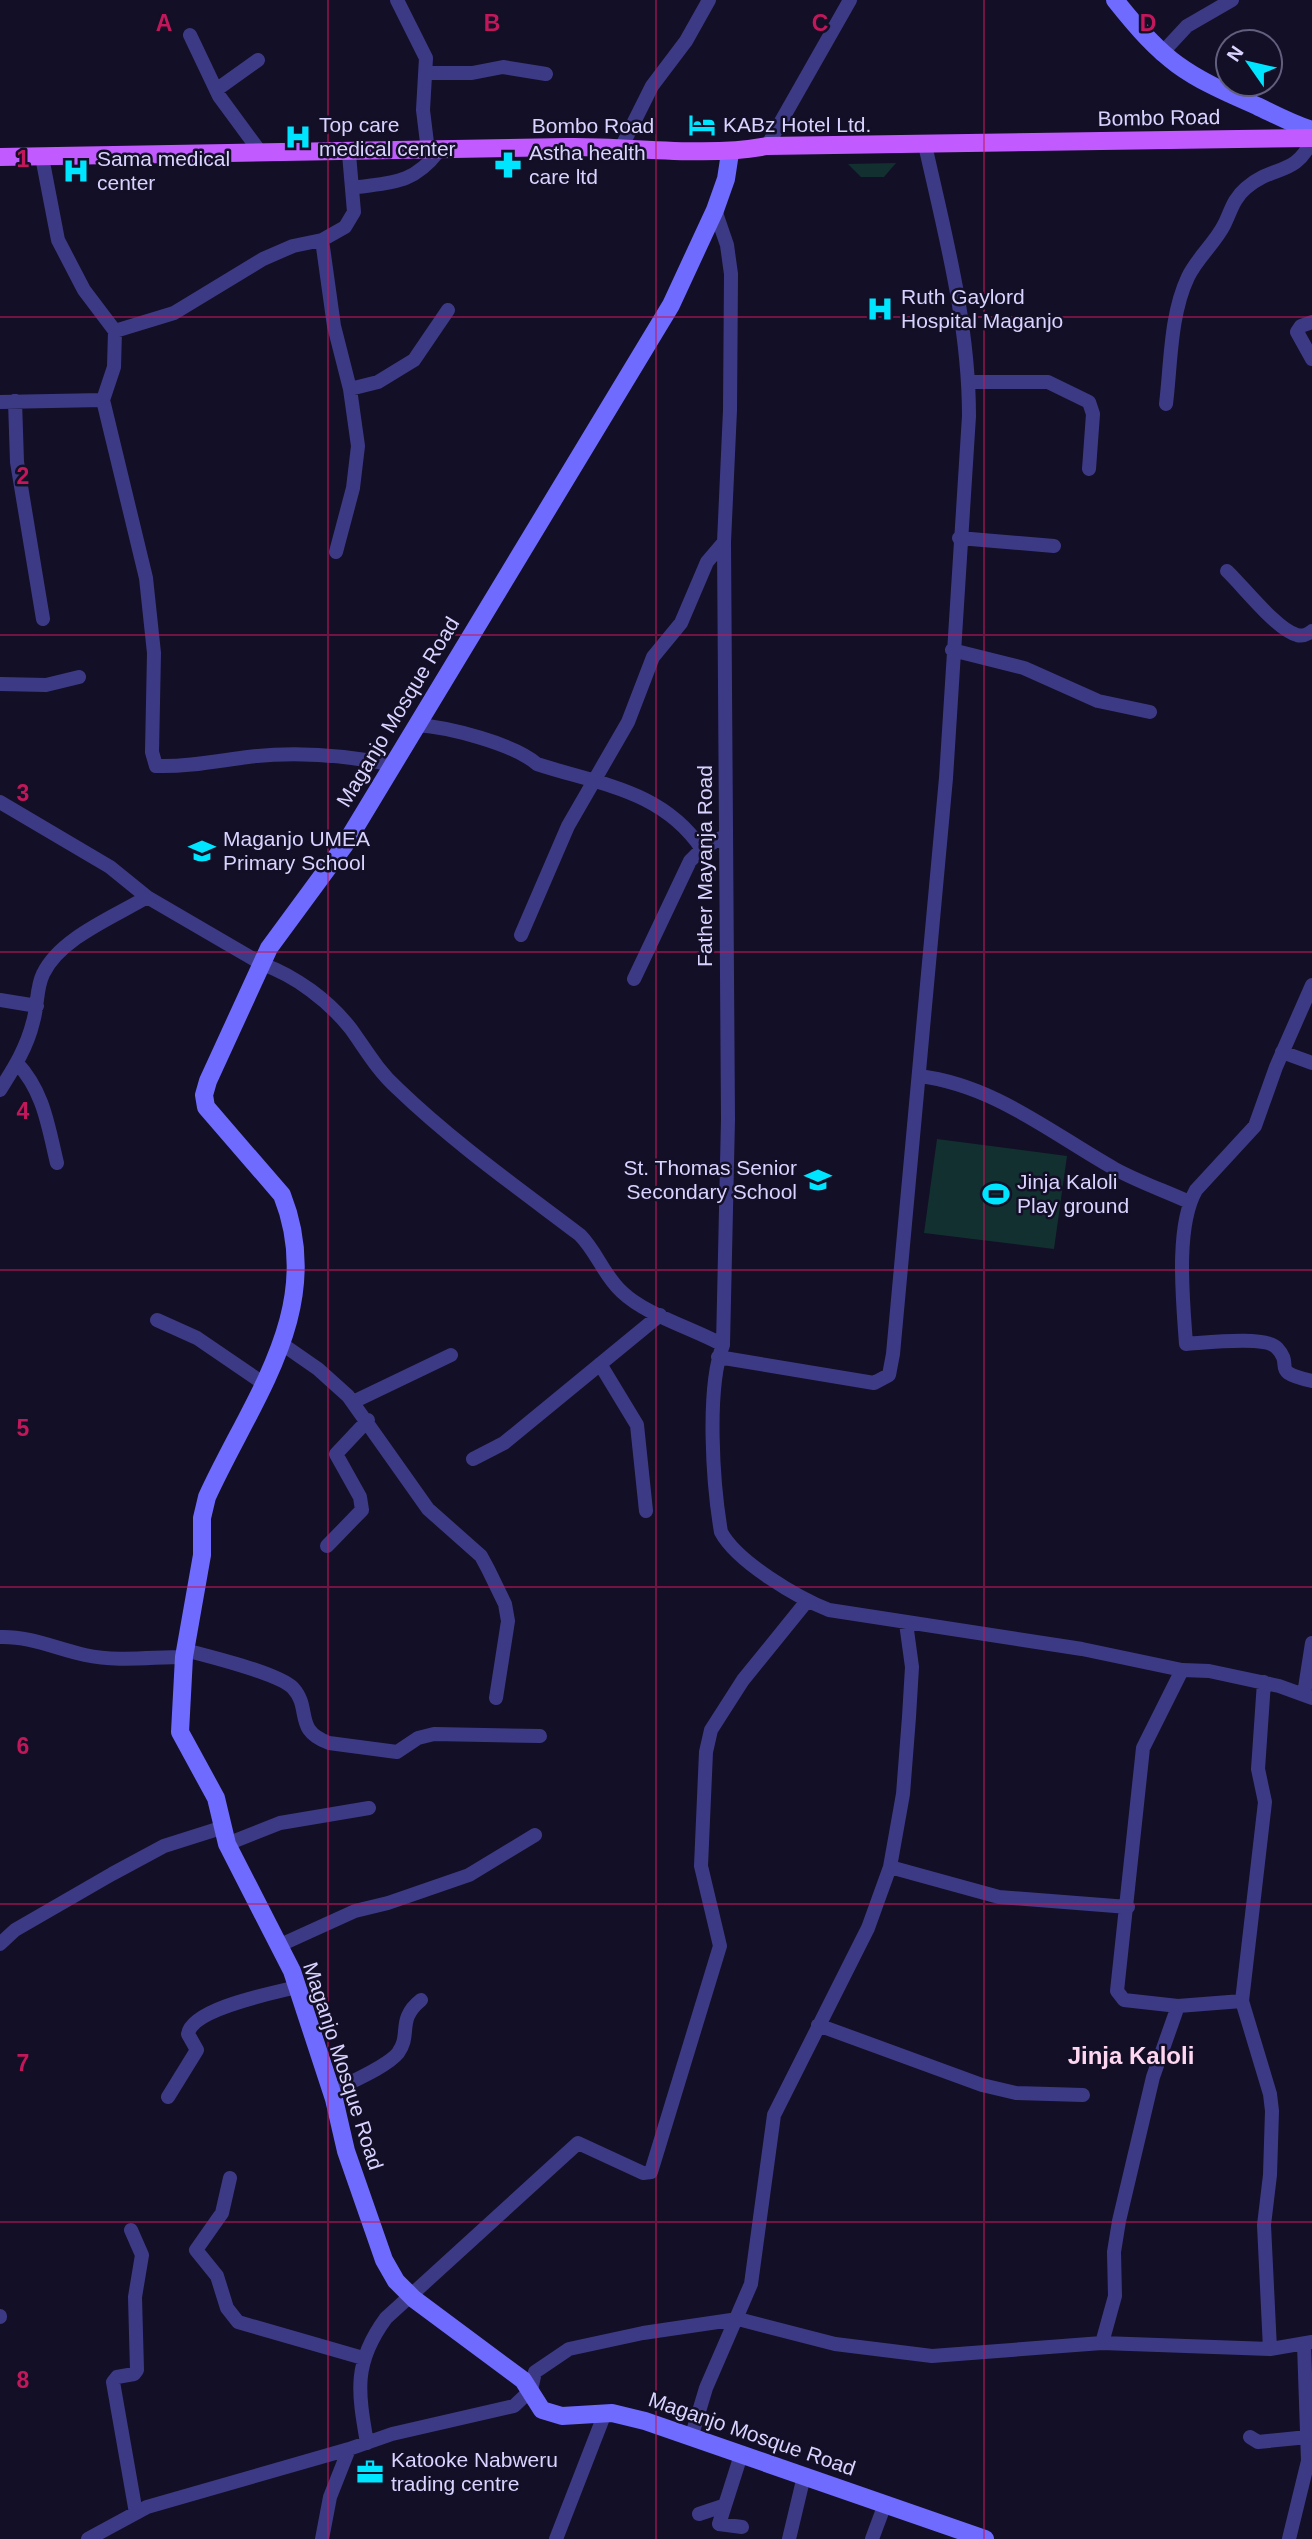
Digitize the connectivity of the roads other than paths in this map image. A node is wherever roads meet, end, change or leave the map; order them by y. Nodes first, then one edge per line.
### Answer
1 (397, 0) edge
2 (709, 0) edge
3 (850, 0) edge
4 (1115, 0) edge
5 (1232, 0) edge
6 (190, 35) dead end
7 (1161, 54) junction
8 (258, 60) dead end
9 (426, 73) junction
10 (546, 74) dead end
11 (216, 90) junction
12 (1312, 130) edge
13 (1312, 139) edge
14 (925, 145) junction
15 (622, 146) junction
16 (767, 146) junction
17 (433, 151) junction
18 (261, 153) junction
19 (349, 153) junction
20 (730, 153) junction
21 (0, 157) edge
22 (42, 157) junction
23 (352, 188) junction
24 (715, 210) junction
25 (322, 240) junction
26 (448, 310) dead end
27 (1312, 321) edge
28 (115, 331) junction
29 (1312, 359) edge
30 (969, 382) junction
31 (351, 388) junction
32 (103, 400) junction
33 (15, 401) junction
34 (0, 402) edge
35 (1166, 404) dead end
36 (1089, 469) dead end
37 (959, 538) junction
38 (724, 542) junction
39 (1054, 546) dead end
40 (336, 552) dead end
41 (1227, 571) dead end
42 (43, 619) dead end
43 (1312, 631) edge
44 (952, 650) junction
45 (79, 677) dead end
46 (0, 684) edge
47 (1150, 712) dead end
48 (417, 725) junction
49 (394, 765) junction
50 (594, 782) junction
51 (0, 802) edge
52 (726, 835) junction
53 (702, 849) junction
54 (147, 897) junction
55 (522, 935) dead end
56 (262, 964) junction
57 (634, 979) dead end
58 (1312, 985) edge
59 (0, 1000) edge
60 (37, 1006) junction
61 (1282, 1052) junction
62 (17, 1063) junction
63 (1312, 1063) edge
64 (919, 1076) junction
65 (0, 1090) edge
66 (57, 1163) dead end
67 (1189, 1202) junction
68 (660, 1315) junction
69 (157, 1320) dead end
70 (282, 1344) junction
71 (720, 1351) junction
72 (451, 1355) dead end
73 (600, 1364) junction
74 (1312, 1381) edge
75 (263, 1383) junction
76 (354, 1402) junction
77 (368, 1420) junction
78 (473, 1459) dead end
79 (646, 1511) dead end
80 (327, 1546) dead end
81 (807, 1601) junction
82 (906, 1623) junction
83 (0, 1637) edge
84 (1312, 1643) edge
85 (185, 1653) junction
86 (1182, 1670) junction
87 (1264, 1682) junction
88 (1308, 1696) edge
89 (496, 1698) dead end
90 (541, 1736) dead end
91 (369, 1808) dead end
92 (536, 1835) dead end
93 (226, 1836) junction
94 (890, 1867) junction
95 (1128, 1907) junction
96 (0, 1944) edge
97 (278, 1946) junction
98 (297, 1987) junction
99 (421, 2000) dead end
100 (1242, 2001) junction
101 (1178, 2006) junction
102 (818, 2025) junction
103 (331, 2092) junction
104 (1083, 2095) dead end
105 (168, 2097) dead end
106 (230, 2178) dead end
107 (131, 2230) dead end
108 (411, 2296) junction
109 (738, 2319) junction
110 (1102, 2343) junction
111 (1308, 2343) edge
112 (1270, 2349) junction
113 (363, 2358) junction
114 (531, 2390) junction
115 (604, 2413) junction
116 (1250, 2437) dead end
117 (1308, 2437) junction
118 (691, 2438) junction
119 (367, 2443) junction
120 (349, 2449) junction
121 (741, 2455) junction
122 (804, 2476) junction
123 (1308, 2485) edge
124 (885, 2504) junction
125 (723, 2507) junction
126 (136, 2512) junction
127 (699, 2514) dead end
128 (742, 2527) dead end
129 (88, 2539) edge
130 (321, 2539) edge
131 (556, 2539) edge
132 (789, 2539) edge
133 (872, 2539) edge
134 (985, 2539) edge
135 (1289, 2539) edge

1 - 9 street
2 - 15 street
3 - 16 street
4 - 7 street
5 - 7 street
6 - 11 street
7 - 12 street
8 - 11 street
9 - 10 street
9 - 17 street
11 - 18 street
13 - 14 main road, Bombo Road
13 - 35 street
14 - 16 main road, Bombo Road
14 - 30 street
15 - 17 main road, Bombo Road
15 - 20 main road, Bombo Road
16 - 20 main road, Bombo Road
17 - 19 main road, Bombo Road
17 - 23 street
18 - 19 main road, Bombo Road
18 - 22 main road, Bombo Road
19 - 23 street
20 - 24 street, Maganjo Mosque Road
21 - 22 main road, Bombo Road
22 - 28 street
23 - 25 street
24 - 38 street, Father Mayanja Road
24 - 48 street, Maganjo Mosque Road
25 - 28 street
25 - 31 street
26 - 31 street
27 - 29 street
28 - 32 street
30 - 36 street
30 - 37 street
31 - 40 street
32 - 33 street
32 - 49 street
33 - 34 street
33 - 42 street
37 - 39 street
37 - 44 street
38 - 50 street
38 - 52 street, Father Mayanja Road
41 - 43 street
44 - 47 street
44 - 64 street
45 - 46 street
48 - 49 street, Maganjo Mosque Road
48 - 50 street
49 - 56 street, Maganjo Mosque Road
50 - 53 street
50 - 55 street
51 - 54 street
52 - 53 street
52 - 71 street, Father Mayanja Road
53 - 57 street
54 - 56 street
54 - 60 street
56 - 68 street
56 - 70 street, Maganjo Mosque Road
58 - 61 street
59 - 60 street
60 - 62 street
61 - 63 street
61 - 67 street
62 - 65 street
62 - 66 street
64 - 67 street
64 - 71 street
67 - 74 street
68 - 71 street
68 - 73 street
69 - 75 street
70 - 75 street, Maganjo Mosque Road
70 - 76 street
71 - 81 street, Father Mayanja Road
72 - 76 street
73 - 78 street
73 - 79 street
75 - 85 street, Maganjo Mosque Road
76 - 77 street
77 - 80 street
77 - 89 street
81 - 82 street, Father Mayanja Road
81 - 108 street
82 - 86 street, Father Mayanja Road
82 - 94 street
83 - 85 street
84 - 88 street
85 - 90 street
85 - 93 street, Maganjo Mosque Road
86 - 87 street, Father Mayanja Road
86 - 95 street
87 - 88 street, Father Mayanja Road
87 - 100 street
91 - 93 street
92 - 97 street
93 - 96 street
93 - 97 street, Maganjo Mosque Road
94 - 95 street
94 - 102 street
95 - 101 street
97 - 98 street, Maganjo Mosque Road
98 - 103 street, Maganjo Mosque Road
98 - 105 street
99 - 103 street
100 - 101 street
100 - 112 street
101 - 110 street
102 - 104 street
102 - 109 street
103 - 108 street, Maganjo Mosque Road
106 - 113 street
107 - 126 street
108 - 113 street
108 - 114 street, Maganjo Mosque Road
109 - 110 street
109 - 114 street
109 - 118 street
110 - 112 street
111 - 112 street
111 - 117 street
113 - 119 street
114 - 115 street, Maganjo Mosque Road
114 - 119 street
115 - 118 street, Maganjo Mosque Road
115 - 131 street
116 - 117 street
117 - 123 street
118 - 121 street, Maganjo Mosque Road
119 - 120 street
120 - 126 street
120 - 130 street
121 - 122 street, Maganjo Mosque Road
121 - 125 street
122 - 124 street, Maganjo Mosque Road
122 - 132 street
123 - 135 street
124 - 133 street
124 - 134 street, Maganjo Mosque Road
125 - 127 street
125 - 128 street
126 - 129 street

